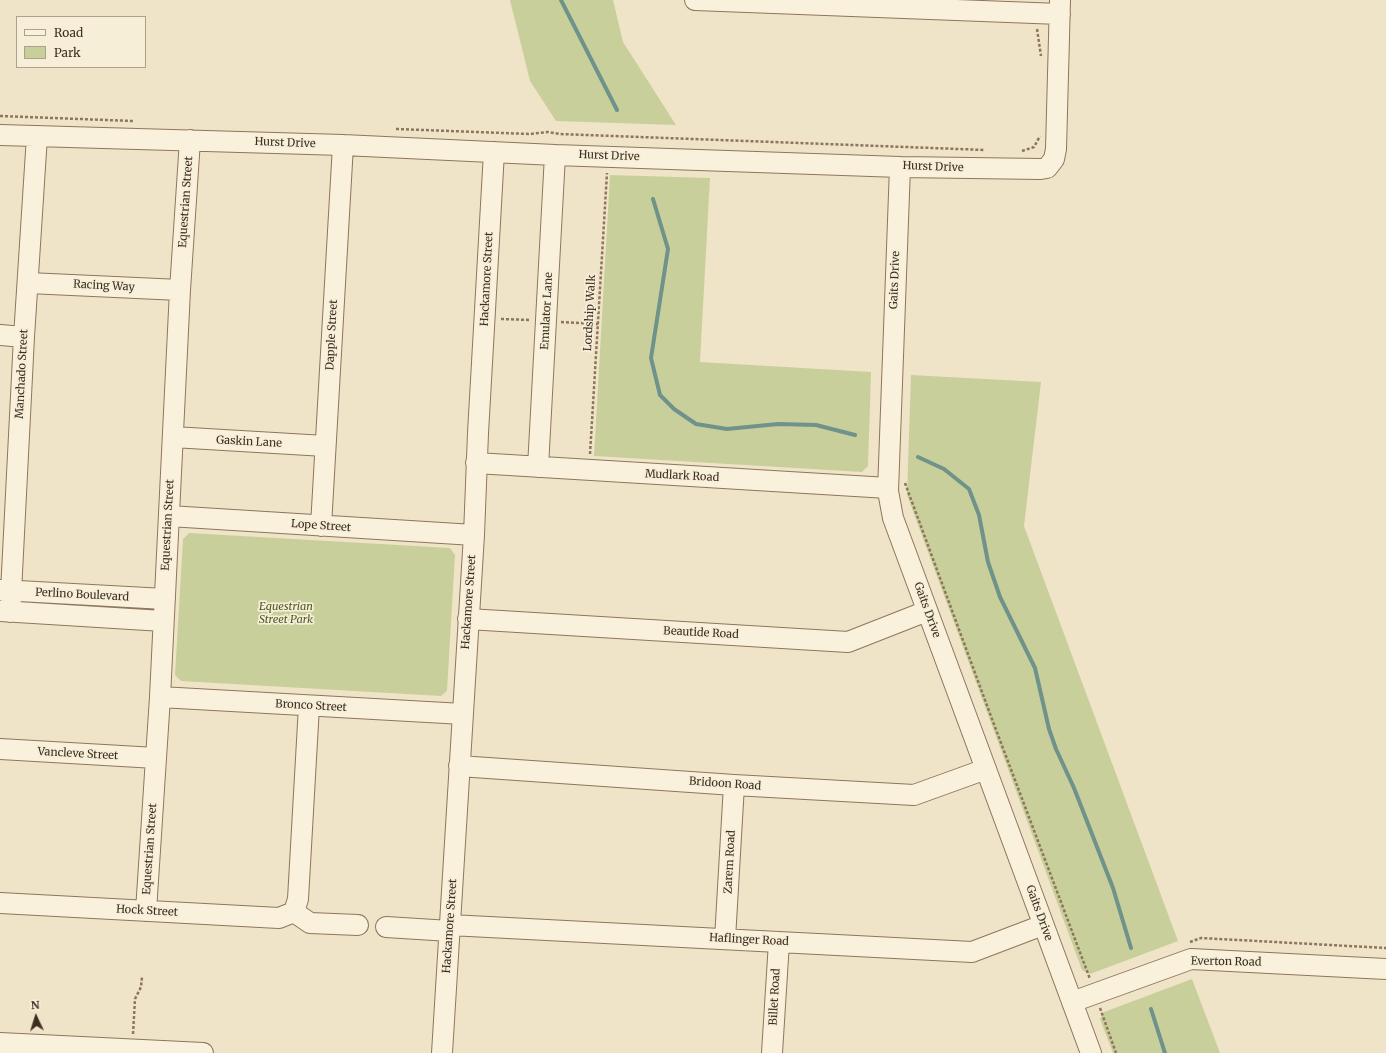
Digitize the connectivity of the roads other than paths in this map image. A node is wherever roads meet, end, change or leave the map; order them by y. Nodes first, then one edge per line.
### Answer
1 (695, 0) edge
2 (1060, 7) edge
3 (0, 135) edge
4 (37, 136) junction
5 (190, 140) junction
6 (342, 145) junction
7 (494, 152) junction
8 (556, 155) junction
9 (900, 166) junction
10 (28, 283) junction
11 (180, 290) junction
12 (0, 335) edge
13 (24, 337) junction
14 (173, 437) junction
15 (325, 446) junction
16 (476, 463) junction
17 (538, 467) junction
18 (888, 488) junction
19 (169, 516) junction
20 (321, 526) junction
21 (474, 535) junction
22 (5, 590) edge
23 (165, 599) junction
24 (5, 611) edge
25 (927, 611) junction
26 (468, 619) junction
27 (163, 621) junction
28 (160, 697) junction
29 (310, 706) junction
30 (463, 714) junction
31 (0, 749) edge
32 (156, 758) junction
33 (460, 766) junction
34 (986, 769) junction
35 (734, 785) junction
36 (0, 902) edge
37 (146, 910) junction
38 (294, 912) junction
39 (358, 925) dead end
40 (1043, 925) junction
41 (386, 927) dead end
42 (450, 928) junction
43 (725, 939) junction
44 (779, 942) junction
45 (1386, 969) edge
46 (1072, 1002) junction
47 (0, 1043) edge
48 (203, 1053) edge
49 (442, 1053) edge
50 (772, 1053) edge
51 (1091, 1053) edge

1 - 2 street
2 - 9 street, Hurst Drive
3 - 4 street, Hurst Drive
4 - 5 street, Hurst Drive
4 - 10 street, Manchado Street
5 - 6 street, Hurst Drive
5 - 11 street, Equestrian Street
6 - 7 street, Hurst Drive
6 - 15 street, Dapple Street
7 - 8 street, Hurst Drive
7 - 16 street, Hackamore Street
8 - 9 street, Hurst Drive
8 - 17 street, Emulator Lane
9 - 18 street, Gaits Drive
10 - 11 street, Racing Way
10 - 13 street, Manchado Street
11 - 14 street, Equestrian Street
12 - 13 street
13 - 22 street, Manchado Street
14 - 15 street, Gaskin Lane
14 - 19 street, Equestrian Street
15 - 20 street, Dapple Street
16 - 17 street, Mudlark Road
16 - 21 street, Hackamore Street
17 - 18 street, Mudlark Road
18 - 25 street, Gaits Drive
19 - 20 street, Lope Street
19 - 23 street, Equestrian Street
20 - 21 street, Lope Street
21 - 26 street, Hackamore Street
22 - 23 street, Perlino Boulevard
22 - 24 street, Manchado Street
23 - 27 street, Equestrian Street
24 - 27 street, Perlino Boulevard
25 - 26 street, Beautide Road
25 - 34 street, Gaits Drive
26 - 30 street, Hackamore Street
27 - 28 street, Equestrian Street
28 - 29 street, Bronco Street
28 - 32 street, Equestrian Street
29 - 30 street, Bronco Street
29 - 38 street
30 - 33 street, Hackamore Street
31 - 32 street, Vancleve Street
32 - 37 street, Equestrian Street
33 - 35 street, Bridoon Road
33 - 42 street, Hackamore Street
34 - 35 street, Bridoon Road
34 - 40 street, Gaits Drive
35 - 43 street, Zarem Road
36 - 37 street, Hock Street
37 - 38 street, Hock Street
38 - 39 street
40 - 44 street, Haflinger Road
40 - 46 street, Gaits Drive
41 - 42 street, Haflinger Road
42 - 43 street, Haflinger Road
42 - 49 street, Hackamore Street
43 - 44 street, Haflinger Road
44 - 50 street, Billet Road
45 - 46 street, Everton Road
46 - 51 street, Gaits Drive
47 - 48 street

